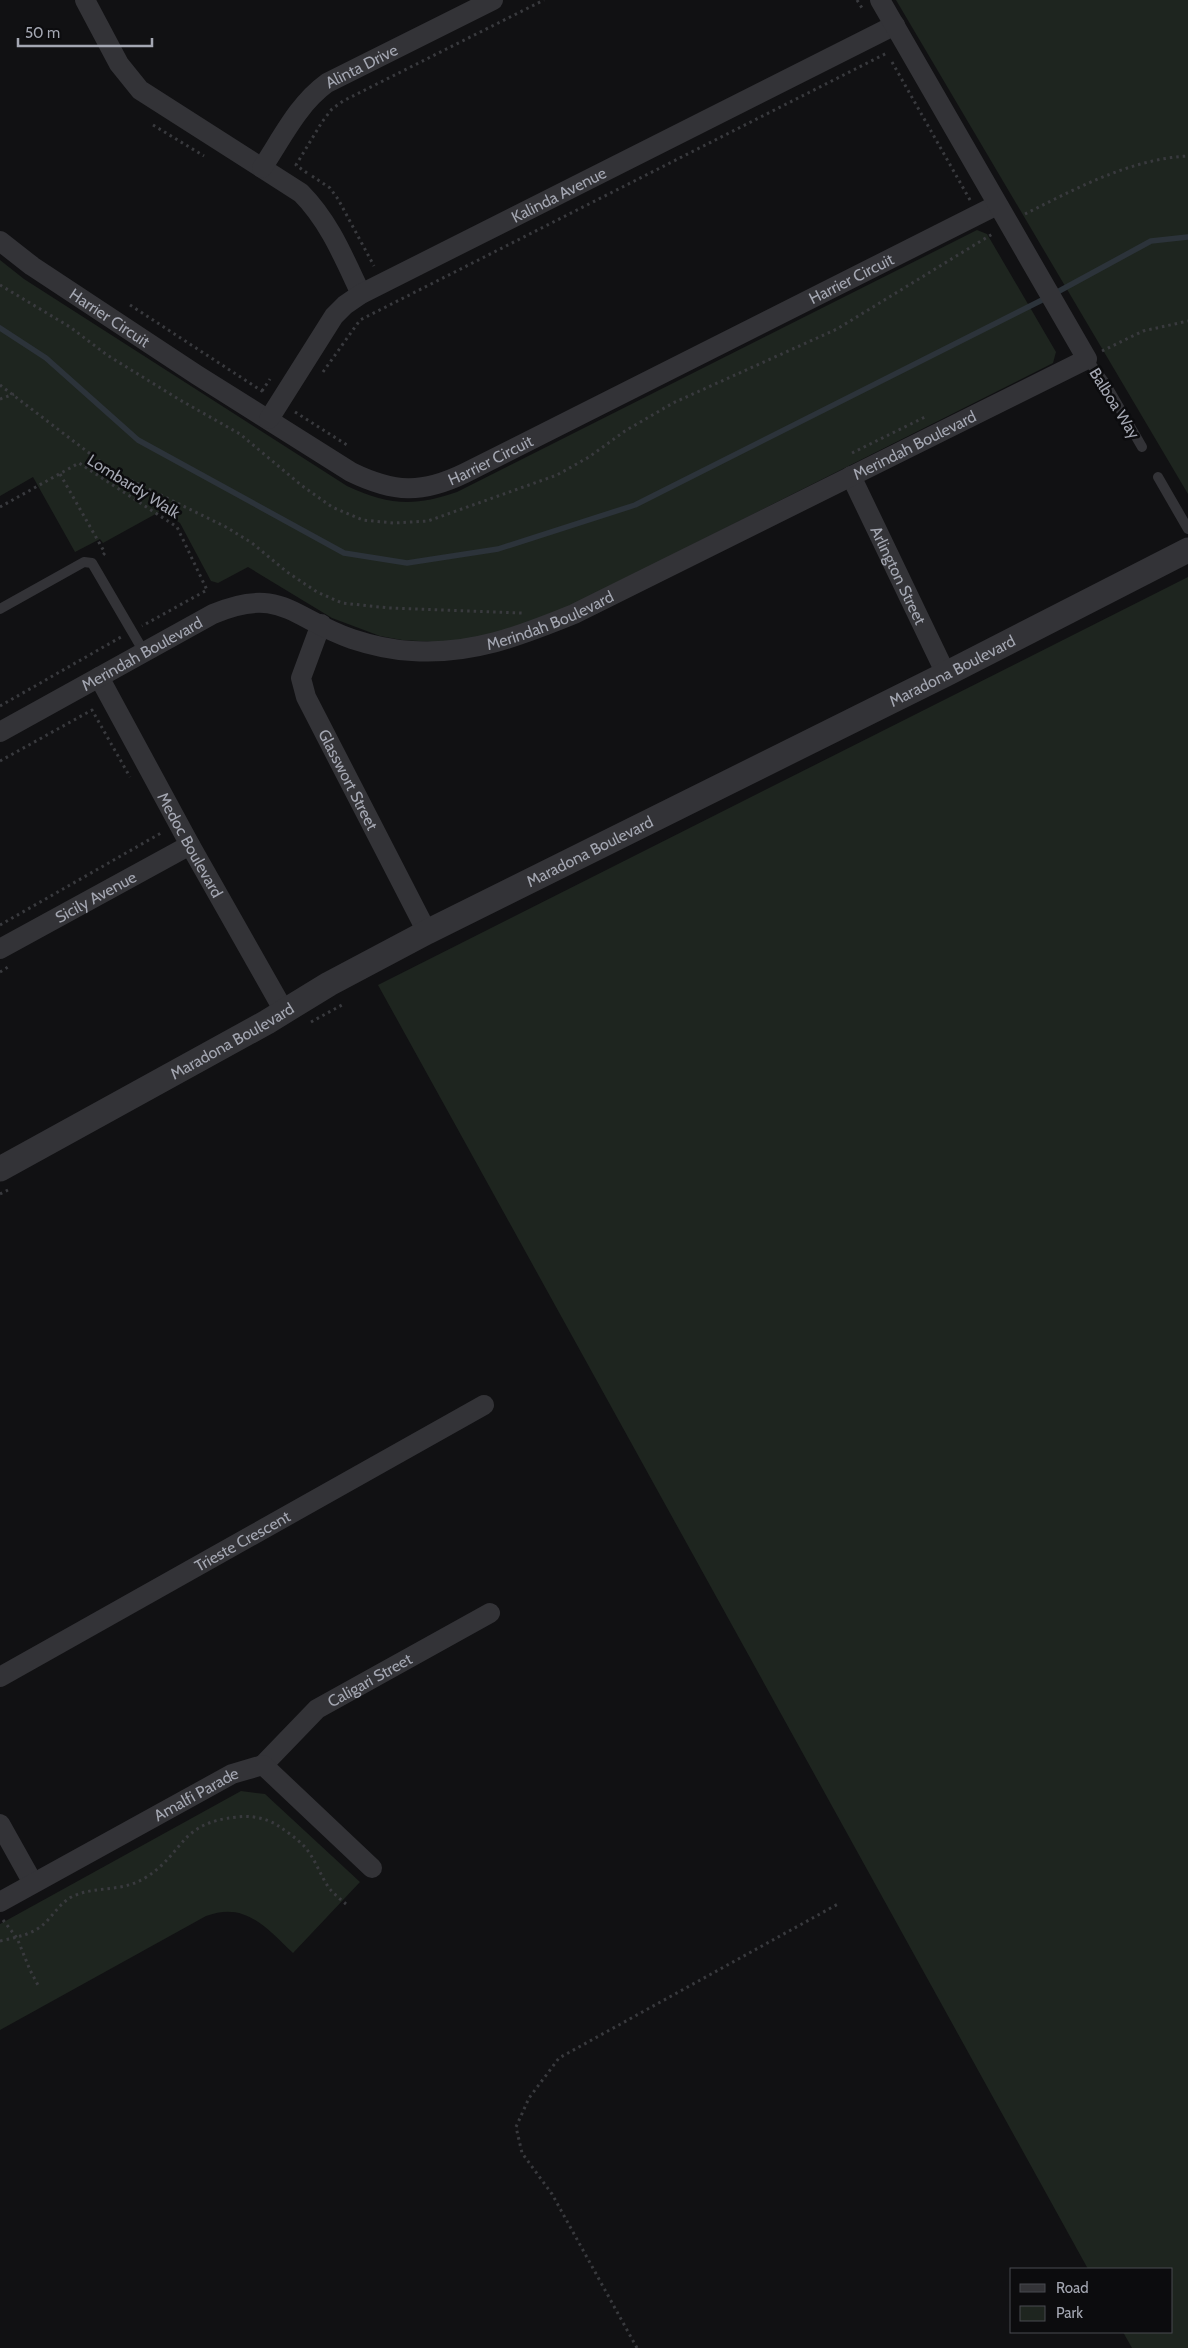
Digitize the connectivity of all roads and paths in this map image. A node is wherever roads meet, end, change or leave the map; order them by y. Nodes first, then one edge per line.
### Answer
1 (85, 0) edge
2 (492, 0) edge
3 (544, 0) edge
4 (857, 0) edge
5 (880, 0) edge
6 (895, 25) junction
7 (877, 36) junction
8 (153, 125) dead end
9 (1188, 156) edge
10 (210, 159) dead end
11 (262, 168) junction
12 (968, 197) junction
13 (960, 202) dead end
14 (998, 205) junction
15 (980, 216) junction
16 (1011, 227) junction
17 (991, 234) junction
18 (0, 241) edge
19 (376, 270) dead end
20 (0, 285) edge
21 (362, 294) junction
22 (130, 305) dead end
23 (1188, 322) edge
24 (1086, 356) junction
25 (317, 380) dead end
26 (0, 385) edge
27 (262, 391) dead end
28 (14, 394) junction
29 (0, 399) edge
30 (300, 404) dead end
31 (935, 411) dead end
32 (269, 420) junction
33 (1142, 447) dead end
34 (352, 448) dead end
35 (847, 467) junction
36 (60, 474) junction
37 (1158, 477) dead end
38 (0, 508) edge
39 (1188, 529) edge
40 (1188, 550) edge
41 (94, 565) junction
42 (0, 609) edge
43 (525, 613) dead end
44 (321, 624) junction
45 (131, 631) junction
46 (144, 652) junction
47 (946, 674) junction
48 (99, 677) junction
49 (0, 706) edge
50 (0, 732) edge
51 (0, 761) edge
52 (134, 784) dead end
53 (157, 825) dead end
54 (190, 845) junction
55 (0, 925) edge
56 (427, 932) junction
57 (4, 958) edge
58 (0, 972) edge
59 (284, 1011) junction
60 (0, 1169) edge
61 (484, 1405) dead end
62 (490, 1614) dead end
63 (0, 1677) edge
64 (263, 1765) junction
65 (0, 1824) edge
66 (372, 1868) dead end
67 (33, 1883) junction
68 (0, 1902) edge
69 (346, 1904) dead end
70 (838, 1904) dead end
71 (0, 1916) edge
72 (17, 1938) junction
73 (0, 1941) edge
74 (39, 1987) dead end
75 (637, 2348) edge

1 - 11 street
2 - 11 street, Alinta Drive
3 - 19 path
4 - 7 path
5 - 6 street
6 - 7 street, Kalinda Avenue
6 - 14 street
7 - 21 street, Kalinda Avenue
8 - 10 path
9 - 16 path
11 - 21 street
12 - 13 path
12 - 15 path
12 - 25 path
14 - 15 street, Harrier Circuit
14 - 16 street
15 - 17 path
15 - 32 street, Harrier Circuit
16 - 17 path
16 - 24 street
17 - 20 path
18 - 32 street, Harrier Circuit
21 - 32 street, Kalinda Avenue
22 - 27 path
23 - 24 path
24 - 33 lane, Balboa Way
24 - 35 street, Merindah Boulevard
26 - 28 path
28 - 29 path
28 - 43 path
30 - 34 path
31 - 35 path
35 - 44 street, Merindah Boulevard
35 - 47 street, Arlington Street
36 - 38 path, Lombardy Walk
36 - 41 path
36 - 45 path, Lombardy Walk
37 - 39 lane
40 - 47 street, Maradona Boulevard
41 - 42 lane
41 - 45 lane
44 - 46 street, Merindah Boulevard
44 - 56 street, Glasswort Street
45 - 46 lane
45 - 49 path
46 - 48 street, Merindah Boulevard
47 - 56 street, Maradona Boulevard
48 - 50 street, Merindah Boulevard
48 - 54 street, Medoc Boulevard
51 - 52 path
53 - 55 path
54 - 57 street, Sicily Avenue
54 - 59 street, Medoc Boulevard
56 - 59 street, Maradona Boulevard
57 - 58 path
59 - 60 street, Maradona Boulevard
61 - 63 street, Trieste Crescent
62 - 64 street, Caligari Street
64 - 66 street
64 - 67 street, Amalfi Parade
65 - 67 street
67 - 68 street, Amalfi Parade
69 - 72 path
70 - 75 path
71 - 72 path
72 - 73 path
72 - 74 path

